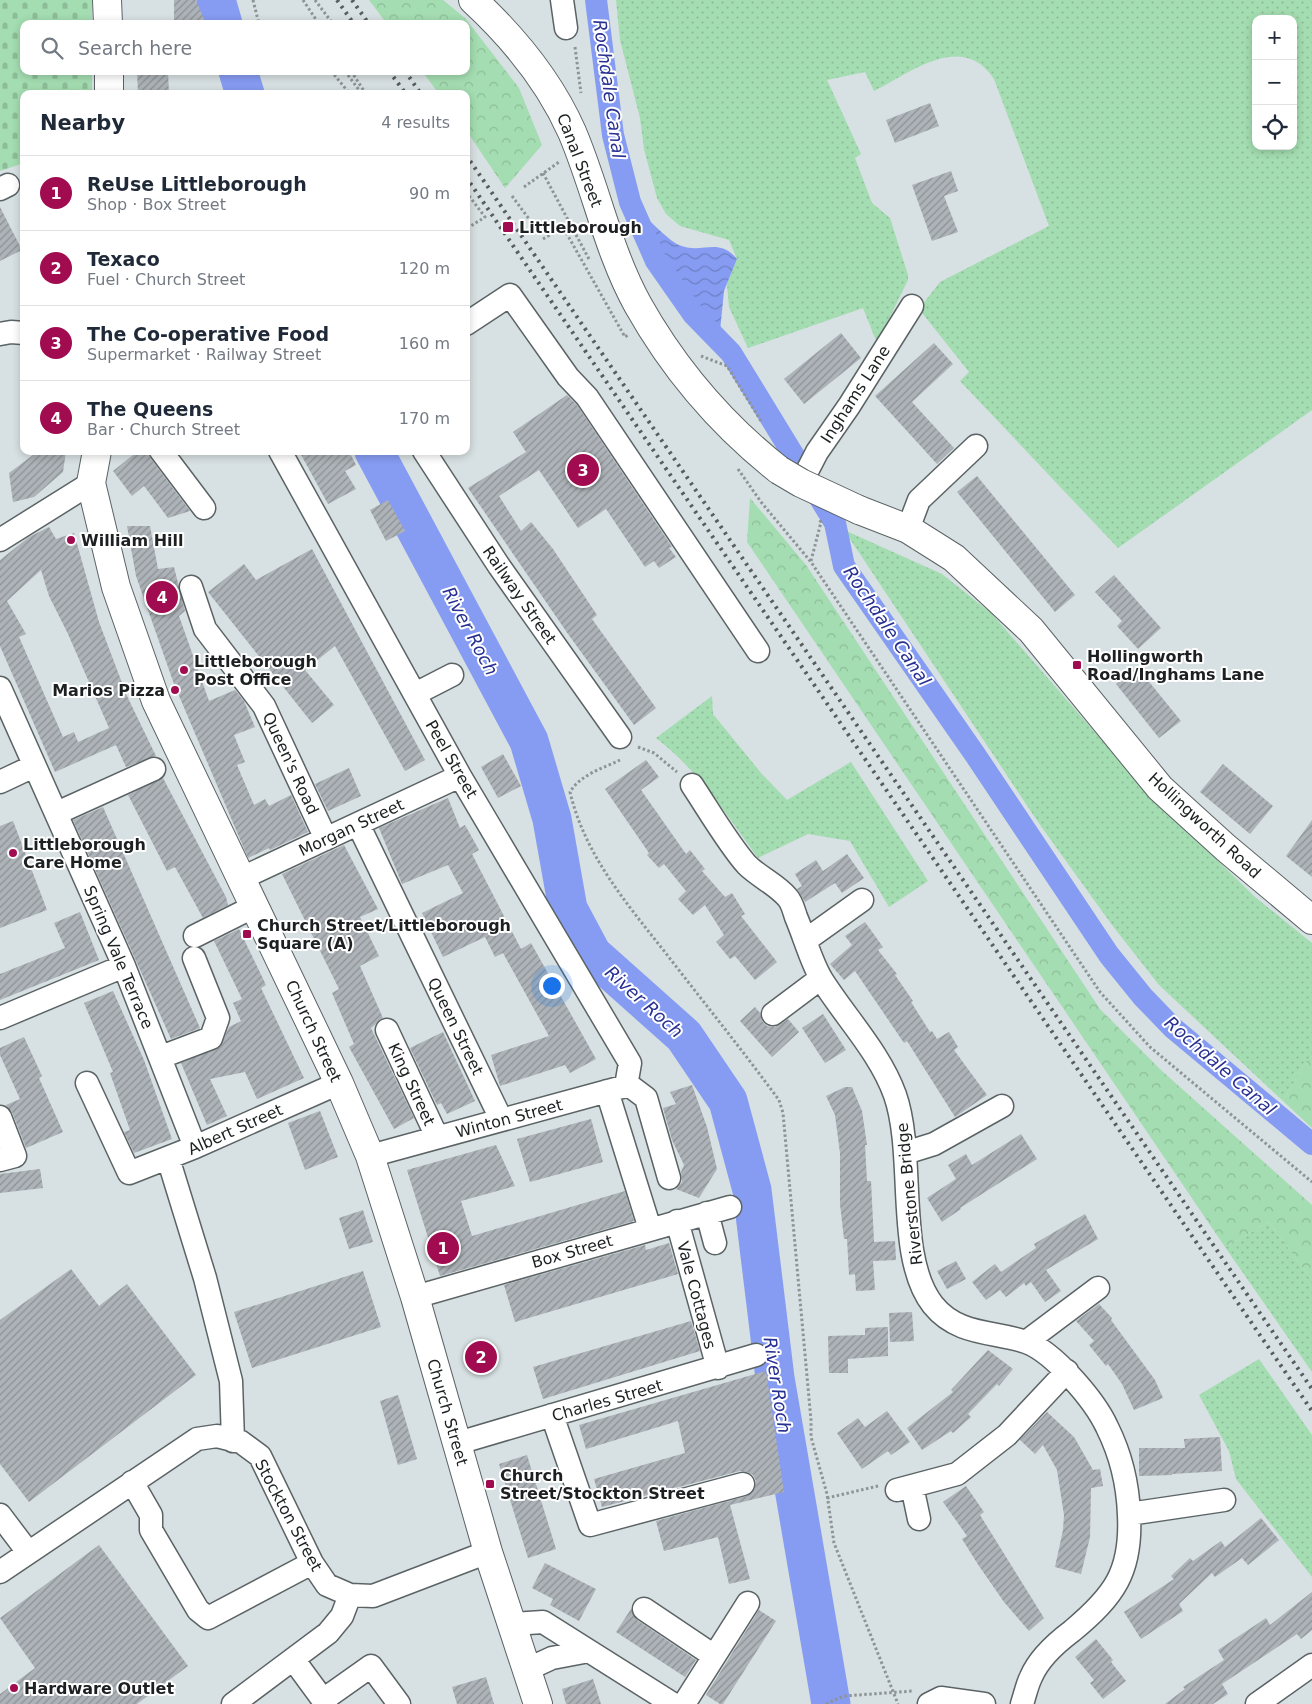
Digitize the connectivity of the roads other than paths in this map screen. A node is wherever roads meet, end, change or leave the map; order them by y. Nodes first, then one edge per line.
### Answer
1 (107, 0) edge
2 (473, 0) edge
3 (562, 0) edge
4 (108, 20) edge
5 (566, 28) dead end
6 (109, 75) edge
7 (109, 90) edge
8 (912, 306) dead end
9 (470, 321) edge
10 (20, 333) edge
11 (0, 334) edge
12 (976, 446) dead end
13 (96, 455) edge
14 (164, 455) edge
15 (282, 455) edge
16 (427, 455) edge
17 (790, 476) junction
18 (91, 483) junction
19 (204, 508) dead end
20 (859, 510) joint
21 (908, 529) junction
22 (0, 540) edge
23 (192, 587) dead end
24 (758, 651) dead end
25 (452, 675) dead end
26 (0, 688) edge
27 (415, 694) junction
28 (620, 737) road end
29 (34, 766) junction
30 (154, 769) dead end
31 (460, 776) junction
32 (0, 782) edge
33 (692, 786) road end
34 (57, 813) junction
35 (358, 824) junction
36 (326, 839) junction
37 (242, 878) junction
38 (862, 900) dead end
39 (255, 906) junction
40 (1312, 920) edge
41 (195, 936) dead end
42 (806, 940) junction
43 (194, 958) dead end
44 (124, 966) junction
45 (821, 978) junction
46 (773, 1014) dead end
47 (0, 1018) edge
48 (386, 1030) dead end
49 (162, 1057) junction
50 (621, 1079) junction
51 (87, 1083) dead end
52 (339, 1083) junction
53 (1002, 1106) dead end
54 (0, 1117) edge
55 (501, 1119) junction
56 (437, 1137) junction
57 (195, 1147) junction
58 (905, 1153) junction
59 (370, 1156) junction
60 (168, 1158) junction
61 (0, 1160) edge
62 (670, 1178) dead end
63 (730, 1207) dead end
64 (707, 1213) junction
65 (677, 1221) junction
66 (650, 1229) junction
67 (715, 1243) dead end
68 (1098, 1288) dead end
69 (415, 1297) junction
70 (1026, 1342) junction
71 (756, 1355) dead end
72 (718, 1368) junction
73 (1067, 1371) junction
74 (552, 1415) junction
75 (233, 1441) junction
76 (458, 1444) junction
77 (132, 1482) junction
78 (743, 1484) dead end
79 (1224, 1500) dead end
80 (1129, 1514) junction
81 (0, 1515) edge
82 (919, 1520) dead end
83 (28, 1552) junction
84 (488, 1552) junction
85 (312, 1563) junction
86 (0, 1572) edge
87 (350, 1595) junction
88 (748, 1603) dead end
89 (644, 1609) dead end
90 (513, 1624) junction
91 (589, 1651) junction
92 (714, 1656) junction
93 (293, 1659) junction
94 (1312, 1665) edge
95 (528, 1669) junction
96 (935, 1701) edge
97 (325, 1702) edge
98 (673, 1703) edge
99 (233, 1704) edge
100 (399, 1704) edge
101 (538, 1704) edge
102 (984, 1704) edge
103 (1022, 1704) edge
104 (1257, 1704) edge

1 - 4 main road
2 - 17 main road, Canal Street
3 - 5 street
6 - 7 main road
8 - 17 street, Inghams Lane
9 - 24 street
10 - 11 street
12 - 21 street
13 - 18 main road, Church Street
14 - 19 street
15 - 27 street, Peel Street
16 - 28 street, Railway Street
17 - 20 main road, Canal Street, bridge
18 - 22 street
18 - 37 main road, Church Street
20 - 21 main road, Hollingworth Road
21 - 40 main road, Hollingworth Road
23 - 36 street, Queen's Road
25 - 27 street
26 - 29 street, Spring Vale Terrace
27 - 31 street, Peel Street
29 - 32 street
29 - 34 street, Spring Vale Terrace
30 - 34 street
31 - 35 street, Morgan Street
31 - 50 street, Peel Street
33 - 42 street, Riverstone Bridge
34 - 44 street, Spring Vale Terrace
35 - 36 street, Morgan Street
35 - 55 street, Queen Street
36 - 37 street, Morgan Street
37 - 39 main road, Church Street
38 - 42 street
39 - 41 street
39 - 52 main road, Church Street
42 - 45 street, Riverstone Bridge
43 - 49 street
44 - 47 street
44 - 49 street, Spring Vale Terrace
45 - 46 street
45 - 58 street, Riverstone Bridge
48 - 56 street, King Street
49 - 57 street, Spring Vale Terrace
50 - 55 street, Winton Street
50 - 62 street
50 - 66 street
51 - 60 street, Albert Street
52 - 57 street, Albert Street
52 - 59 main road, Church Street
53 - 58 street
54 - 61 street
55 - 56 street, Winton Street
56 - 59 street, Winton Street
57 - 60 street, Albert Street
58 - 70 street, Riverstone Bridge
59 - 69 main road, Church Street
60 - 75 street
63 - 64 street, Box Street
64 - 65 street, Box Street
64 - 67 street
65 - 66 street, Box Street
65 - 72 street, Vale Cottages
66 - 69 street, Box Street
68 - 70 street
69 - 76 main road, Church Street
70 - 73 street, Riverstone Bridge
71 - 72 street, Charles Street
72 - 74 street, Charles Street
73 - 80 street, Riverstone Bridge
73 - 82 street
74 - 76 street, Charles Street
74 - 78 street
75 - 77 street, Stockton Street
75 - 85 street, Stockton Street
76 - 84 main road, Church Street
77 - 83 street, Stockton Street
77 - 85 street
79 - 80 street
80 - 103 street, Riverstone Bridge
81 - 83 street
83 - 86 street, Stockton Street
84 - 87 street, Stockton Street
84 - 90 main road, Church Street
85 - 87 street, Stockton Street
87 - 93 street
88 - 92 street
89 - 92 street
90 - 91 street
90 - 95 main road, Church Street
91 - 95 street
91 - 98 street
92 - 98 street
93 - 97 street
93 - 99 street
94 - 104 street
95 - 101 main road, Church Street
96 - 102 street
97 - 100 street

